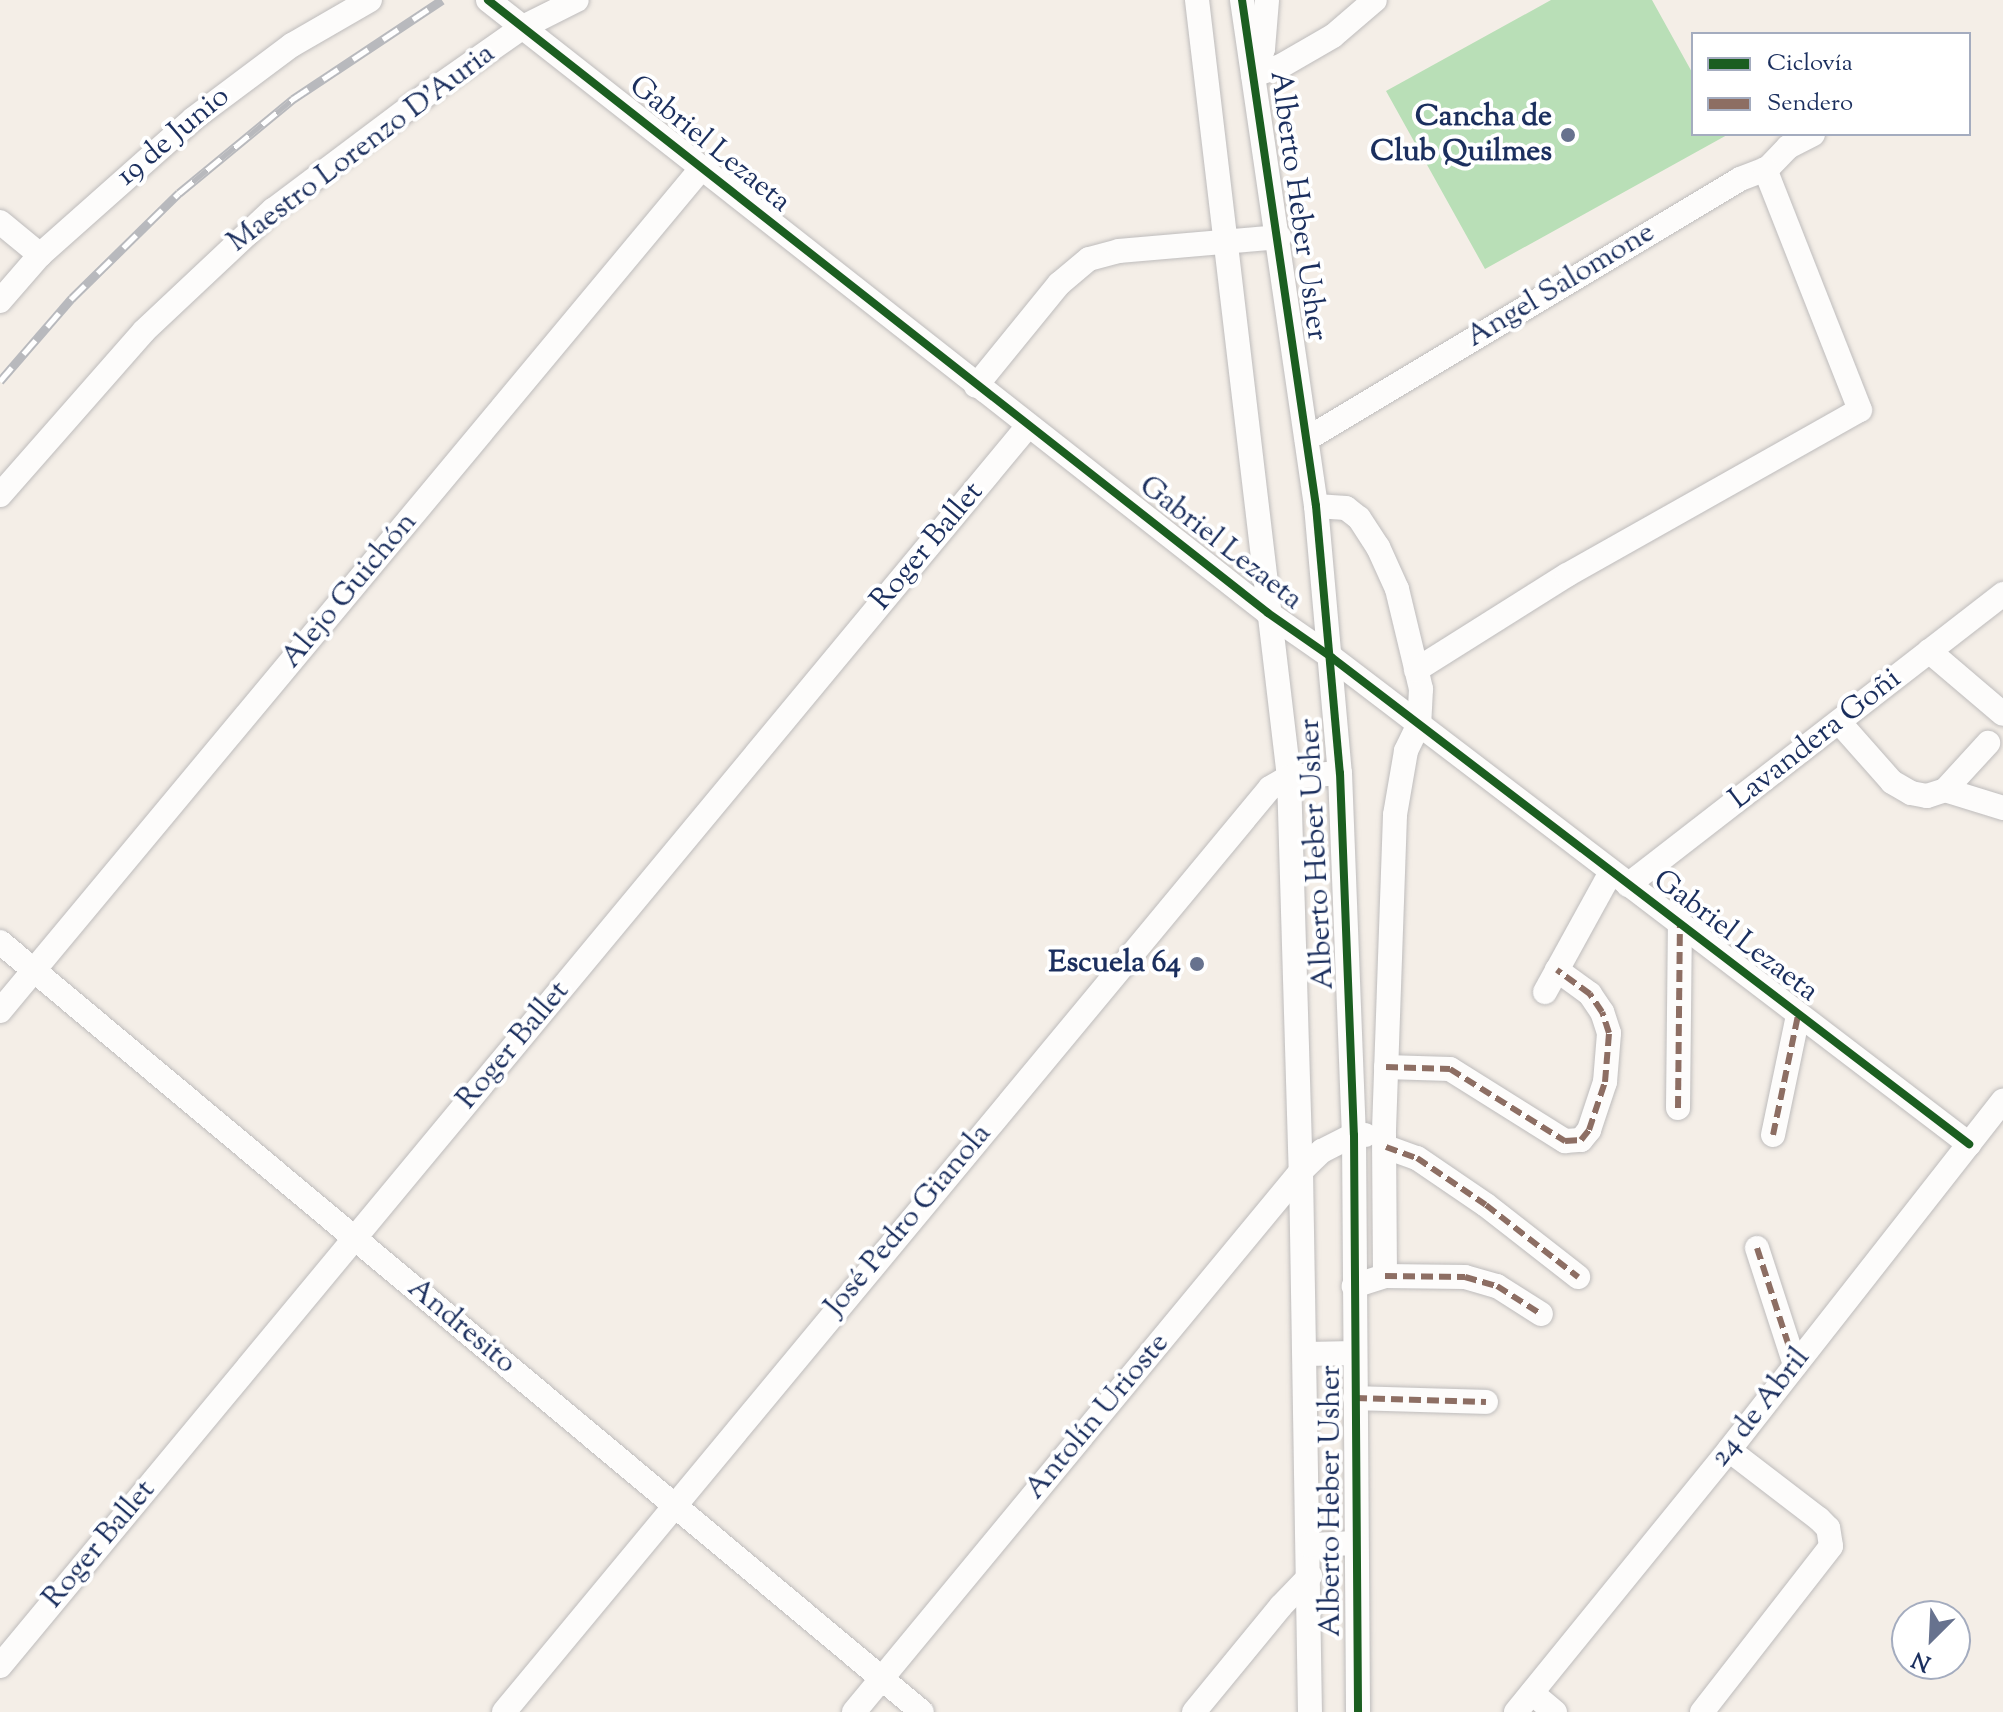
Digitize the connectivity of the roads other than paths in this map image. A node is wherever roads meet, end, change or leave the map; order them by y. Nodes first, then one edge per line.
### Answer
1 (370, 0) edge
2 (488, 0) edge
3 (577, 0) edge
4 (1197, 0) edge
5 (1242, 0) edge
6 (1267, 0) edge
7 (1375, 0) edge
8 (523, 27) junction
9 (1253, 75) junction
10 (1809, 136) edge
11 (1765, 169) junction
12 (700, 170) junction
13 (0, 222) edge
14 (1279, 237) junction
15 (1229, 242) junction
16 (40, 255) junction
17 (0, 301) edge
18 (976, 386) junction
19 (1028, 426) junction
20 (1307, 439) junction
21 (0, 495) edge
22 (1316, 506) junction
23 (2003, 594) edge
24 (1268, 613) junction
25 (1929, 651) junction
26 (1331, 657) junction
27 (1416, 670) junction
28 (2003, 714) edge
29 (1839, 722) junction
30 (1419, 724) junction
31 (1988, 743) dead end
32 (1340, 773) junction
33 (1289, 777) junction
34 (1945, 790) junction
35 (2003, 808) edge
36 (1619, 879) junction
37 (1680, 925) junction
38 (0, 942) edge
39 (1557, 970) junction
40 (35, 971) junction
41 (1545, 992) dead end
42 (0, 1011) edge
43 (1798, 1015) junction
44 (1386, 1067) junction
45 (2003, 1100) edge
46 (1678, 1108) dead end
47 (1354, 1135) junction
48 (1773, 1135) dead end
49 (1385, 1141) junction
50 (1969, 1144) junction
51 (1301, 1171) junction
52 (354, 1238) junction
53 (1757, 1248) dead end
54 (1385, 1276) junction
55 (1578, 1277) dead end
56 (1354, 1286) junction
57 (1541, 1314) dead end
58 (1355, 1353) junction
59 (1305, 1354) junction
60 (1795, 1365) junction
61 (1355, 1398) junction
62 (1486, 1402) dead end
63 (1729, 1450) junction
64 (675, 1505) junction
65 (1356, 1543) junction
66 (1309, 1545) junction
67 (1310, 1576) junction
68 (0, 1666) edge
69 (883, 1679) junction
70 (1532, 1693) junction
71 (504, 1712) edge
72 (854, 1712) edge
73 (922, 1712) edge
74 (1194, 1712) edge
75 (1310, 1712) edge
76 (1358, 1712) edge
77 (1516, 1712) edge
78 (1555, 1712) edge
79 (1702, 1712) edge

1 - 16 street, 19 de Junio
2 - 8 street, Gabriel Lezaeta
3 - 8 street, Maestro Lorenzo D'Auria
4 - 15 street, Alberto Heber Usher
5 - 9 street, Alberto Heber Usher
6 - 9 street
7 - 9 street
8 - 12 street, Gabriel Lezaeta
8 - 21 street, Maestro Lorenzo D'Auria
9 - 14 street, Alberto Heber Usher
10 - 11 street, Angel Salomone
11 - 20 street, Angel Salomone
11 - 27 street
12 - 18 street, Gabriel Lezaeta
12 - 40 street, Alejo Guichón
13 - 16 street
14 - 15 street
14 - 20 street, Alberto Heber Usher
15 - 18 street
15 - 24 street, Alberto Heber Usher
16 - 17 street, 19 de Junio
18 - 19 street, Gabriel Lezaeta
19 - 24 street, Gabriel Lezaeta
19 - 52 street, Roger Ballet
20 - 22 street, Alberto Heber Usher
22 - 26 street, Alberto Heber Usher
22 - 27 street
23 - 25 street, Lavandera Goñi
24 - 26 street, Gabriel Lezaeta
24 - 33 street, Alberto Heber Usher
25 - 28 street
25 - 29 street, Lavandera Goñi
26 - 30 street, Gabriel Lezaeta
26 - 32 street, Alberto Heber Usher
27 - 30 street
29 - 34 street
29 - 36 street, Lavandera Goñi
30 - 36 street, Gabriel Lezaeta
30 - 44 street
31 - 34 street
32 - 33 street
32 - 47 street, Alberto Heber Usher
33 - 51 street, Alberto Heber Usher
33 - 64 street, José Pedro Gianola
34 - 35 street
36 - 37 street, Gabriel Lezaeta
36 - 39 street
37 - 43 street, Gabriel Lezaeta
37 - 46 street
38 - 40 street, Andresito
39 - 41 street
39 - 44 street
40 - 42 street, Alejo Guichón
40 - 52 street, Andresito
43 - 48 street
43 - 50 street, Gabriel Lezaeta
44 - 49 street
45 - 50 street, 24 de Abril
47 - 49 street
47 - 51 street, Antolín Urioste
47 - 56 street, Alberto Heber Usher
49 - 54 street
49 - 55 street
50 - 60 street, 24 de Abril
51 - 59 street, Alberto Heber Usher
51 - 69 street, Antolín Urioste
52 - 64 street, Andresito
52 - 68 street, Roger Ballet
53 - 60 street
54 - 56 street
54 - 57 street
56 - 58 street, Alberto Heber Usher
58 - 59 street
58 - 61 street, Alberto Heber Usher
59 - 66 street, Alberto Heber Usher
60 - 63 street, 24 de Abril
61 - 62 street
61 - 65 street, Alberto Heber Usher
63 - 70 street, 24 de Abril
63 - 79 street
64 - 69 street, Andresito
64 - 71 street, José Pedro Gianola
65 - 66 street
65 - 76 street, Alberto Heber Usher
66 - 67 street, Alberto Heber Usher
67 - 74 street
67 - 75 street, Alberto Heber Usher
69 - 72 street, Antolín Urioste
69 - 73 street, Andresito
70 - 77 street, 24 de Abril
70 - 78 street

